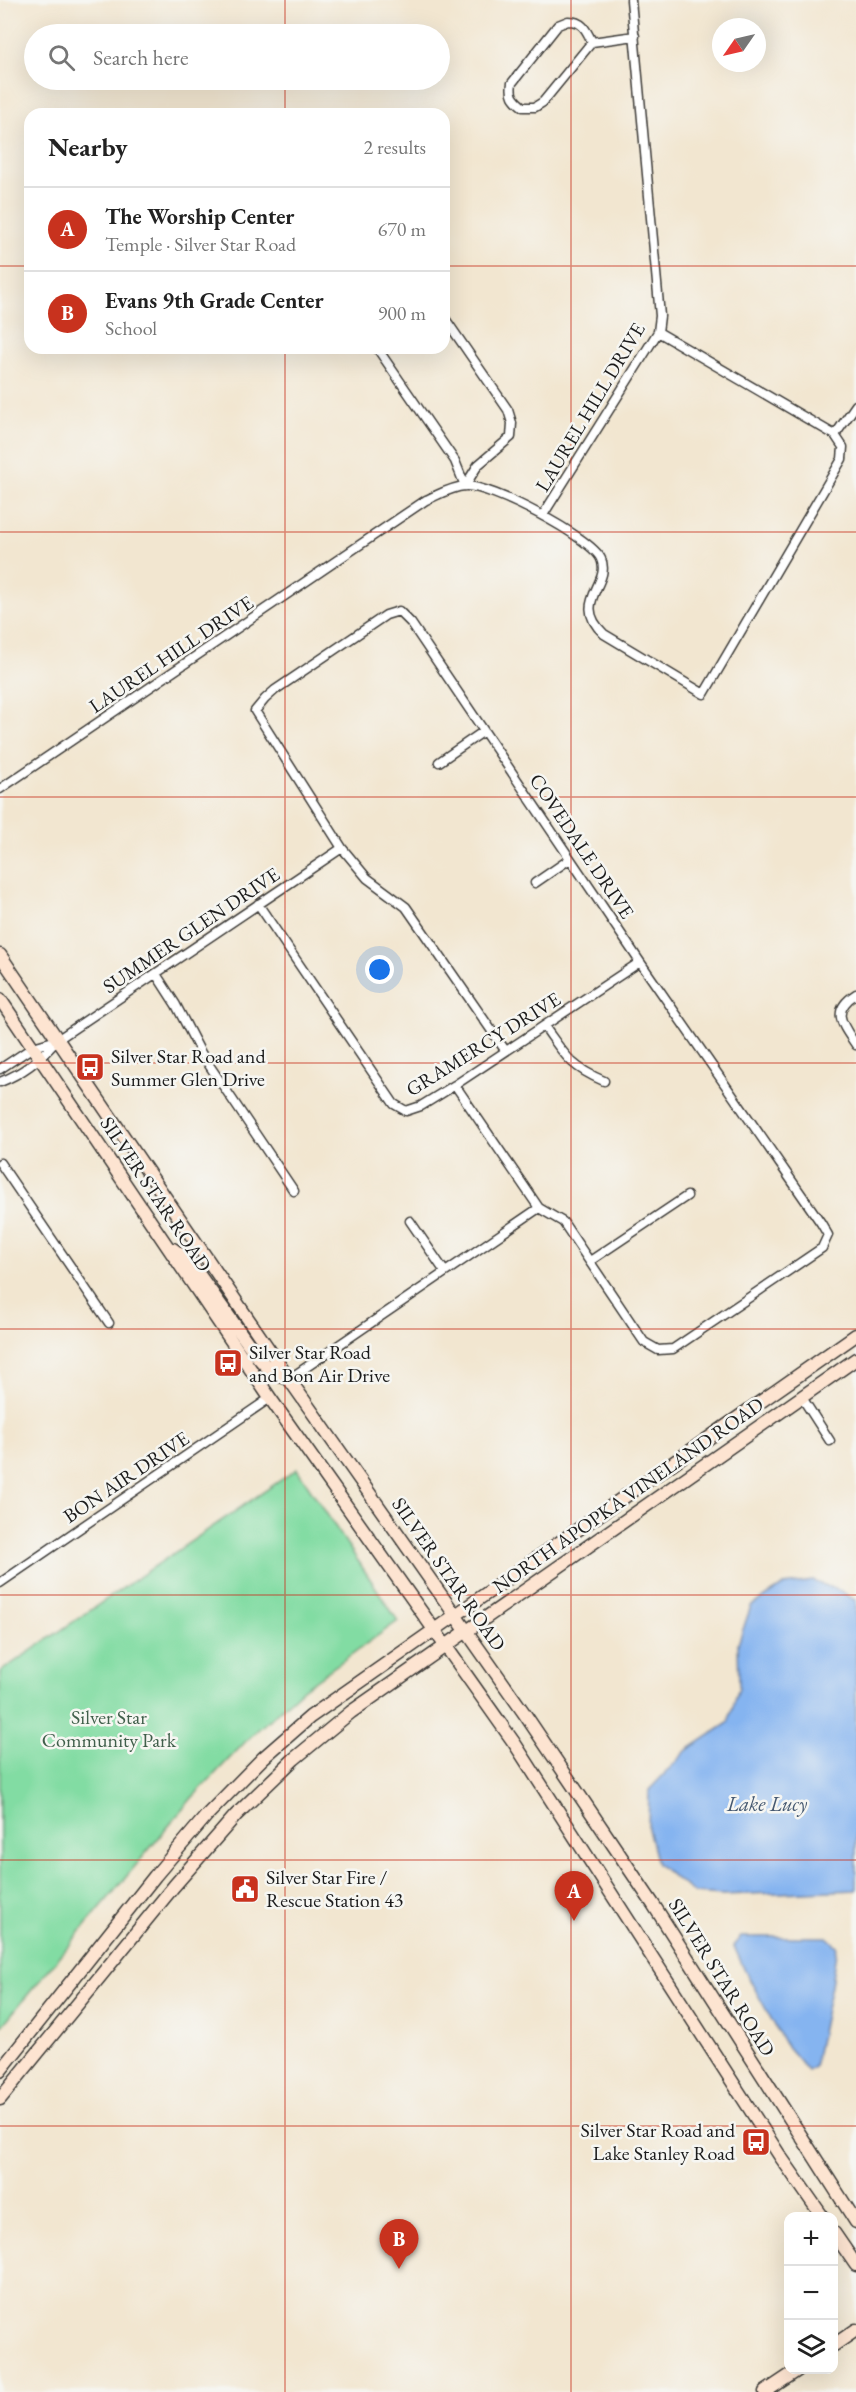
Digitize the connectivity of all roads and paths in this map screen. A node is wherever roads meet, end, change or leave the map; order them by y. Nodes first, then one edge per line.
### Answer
1 (631, 0) edge
2 (634, 36) junction
3 (592, 42) junction
4 (450, 326) edge
5 (658, 332) junction
6 (381, 354) edge
7 (856, 405) edge
8 (835, 435) junction
9 (465, 486) junction
10 (543, 515) junction
11 (484, 731) junction
12 (439, 762) dead end
13 (0, 789) edge
14 (342, 848) junction
15 (570, 859) junction
16 (535, 883) dead end
17 (258, 904) junction
18 (0, 955) edge
19 (640, 962) junction
20 (156, 974) junction
21 (856, 993) edge
22 (0, 999) edge
23 (544, 1026) junction
24 (57, 1040) junction
25 (856, 1045) edge
26 (33, 1047) junction
27 (506, 1050) junction
28 (41, 1059) junction
29 (0, 1069) edge
30 (604, 1081) dead end
31 (0, 1082) edge
32 (455, 1085) junction
33 (0, 1163) edge
34 (294, 1191) dead end
35 (687, 1196) dead end
36 (539, 1208) junction
37 (410, 1221) dead end
38 (165, 1243) junction
39 (590, 1261) junction
40 (445, 1272) junction
41 (109, 1323) dead end
42 (856, 1335) edge
43 (856, 1359) edge
44 (289, 1379) junction
45 (801, 1396) junction
46 (270, 1398) junction
47 (830, 1441) dead end
48 (0, 1583) edge
49 (456, 1616) junction
50 (435, 1630) junction
51 (468, 1632) junction
52 (446, 1646) junction
53 (0, 2071) edge
54 (1, 2095) edge
55 (819, 2212) edge
56 (856, 2222) edge
57 (838, 2239) edge
58 (856, 2265) edge
59 (856, 2330) edge
60 (838, 2342) edge
61 (792, 2374) edge
62 (765, 2392) edge

1 - 2 street, LAUREL HILL DRIVE
2 - 3 street
2 - 5 street, LAUREL HILL DRIVE
3 - 3 street
4 - 9 street
5 - 8 street
5 - 10 street, LAUREL HILL DRIVE
6 - 9 street
7 - 8 street
8 - 10 street
9 - 10 street, LAUREL HILL DRIVE
9 - 13 street, LAUREL HILL DRIVE
11 - 12 street
11 - 14 street, COVEDALE DRIVE
11 - 15 street, COVEDALE DRIVE
14 - 17 street, SUMMER GLEN DRIVE
14 - 27 street
15 - 16 street
15 - 19 street, COVEDALE DRIVE
17 - 20 street, SUMMER GLEN DRIVE
17 - 32 street, GRAMERCY DRIVE
18 - 24 main road, SILVER STAR ROAD
19 - 23 street, GRAMERCY DRIVE
19 - 39 street, COVEDALE DRIVE
20 - 24 street, SUMMER GLEN DRIVE
20 - 34 street
21 - 25 street
22 - 26 main road, SILVER STAR ROAD
23 - 27 street, GRAMERCY DRIVE
23 - 30 street
24 - 26 street
24 - 28 street
24 - 44 main road, SILVER STAR ROAD
26 - 28 main road, SILVER STAR ROAD
26 - 29 street
27 - 32 street, GRAMERCY DRIVE
28 - 31 street
28 - 38 main road, SILVER STAR ROAD
32 - 36 street
33 - 41 street
35 - 39 street
36 - 39 street
36 - 40 street
37 - 40 street
38 - 44 main road
38 - 46 main road, SILVER STAR ROAD
40 - 44 street
42 - 49 main road, NORTH APOPKA VINELAND ROAD
43 - 45 main road, NORTH APOPKA VINELAND ROAD
44 - 49 main road, SILVER STAR ROAD
45 - 47 street
45 - 51 main road, NORTH APOPKA VINELAND ROAD
46 - 48 street, BON AIR DRIVE
46 - 50 main road, SILVER STAR ROAD
49 - 50 main road, NORTH APOPKA VINELAND ROAD
49 - 51 main road, SILVER STAR ROAD
50 - 52 main road, SILVER STAR ROAD
50 - 53 main road, NORTH APOPKA VINELAND ROAD
51 - 52 main road, NORTH APOPKA VINELAND ROAD
51 - 56 main road, SILVER STAR ROAD
52 - 54 main road, NORTH APOPKA VINELAND ROAD
52 - 55 main road, SILVER STAR ROAD
57 - 58 main road
59 - 60 main road
61 - 62 main road

